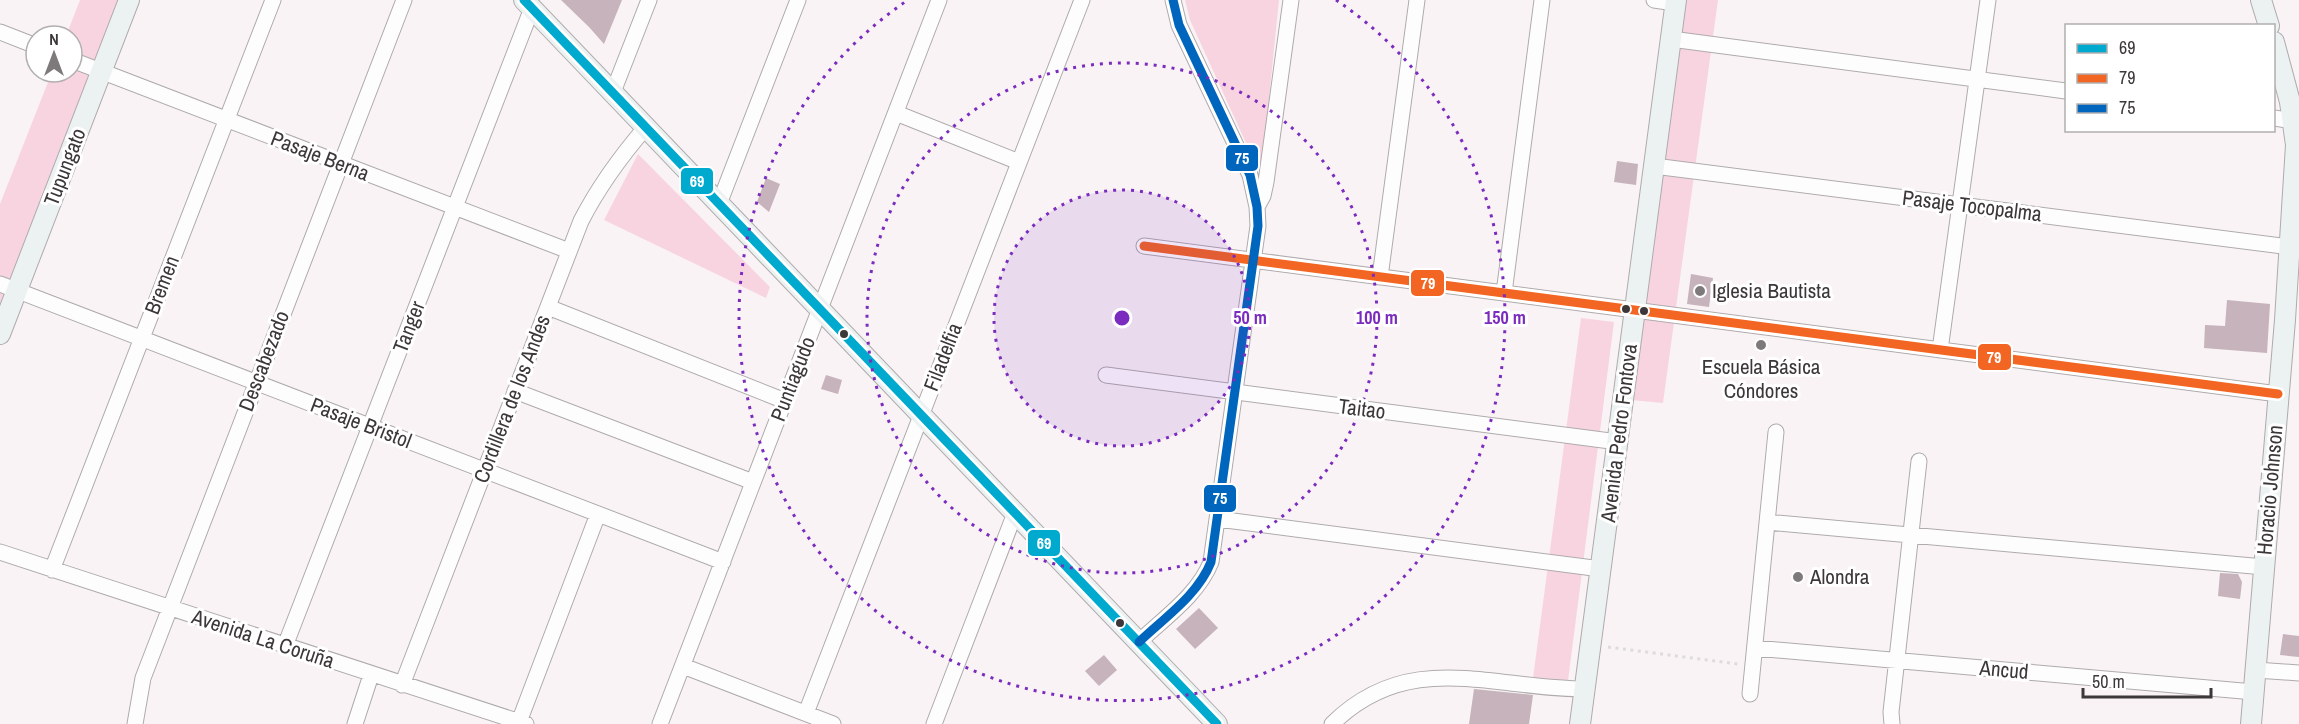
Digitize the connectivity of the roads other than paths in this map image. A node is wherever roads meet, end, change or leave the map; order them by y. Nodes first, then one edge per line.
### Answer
1 (129, 0) edge
2 (273, 0) edge
3 (404, 0) edge
4 (649, 0) edge
5 (798, 0) edge
6 (939, 0) edge
7 (1082, 0) edge
8 (1173, 0) edge
9 (1291, 0) edge
10 (1417, 0) edge
11 (1542, 0) edge
12 (1654, 0) edge
13 (1988, 0) edge
14 (2261, 0) edge
15 (1675, 1) edge
16 (528, 4) edge
17 (2268, 24) edge
18 (0, 32) edge
19 (1671, 39) junction
20 (24, 41) edge
21 (2275, 46) edge
22 (84, 64) edge
23 (102, 71) junction
24 (1977, 79) junction
25 (2065, 91) edge
26 (613, 92) junction
27 (896, 113) junction
28 (2275, 118) edge
29 (226, 120) junction
30 (2294, 121) junction
31 (646, 127) junction
32 (2297, 145) edge
33 (1019, 162) junction
34 (341, 163) junction
35 (1654, 166) junction
36 (719, 204) junction
37 (1960, 205) junction
38 (455, 207) junction
39 (1257, 207) junction
40 (1144, 246) dead end
41 (2290, 247) junction
42 (569, 251) junction
43 (1255, 261) junction
44 (1380, 277) junction
45 (8, 287) edge
46 (1504, 293) junction
47 (548, 307) junction
48 (820, 309) junction
49 (1635, 310) junction
50 (0, 334) edge
51 (142, 338) junction
52 (1940, 350) junction
53 (1106, 375) dead end
54 (256, 382) junction
55 (515, 391) junction
56 (1236, 392) junction
57 (2278, 394) junction
58 (785, 401) junction
59 (921, 415) junction
60 (370, 426) junction
61 (1776, 432) dead end
62 (1618, 442) junction
63 (1919, 461) dead end
64 (484, 471) junction
65 (753, 482) junction
66 (1015, 513) junction
67 (598, 514) junction
68 (1218, 519) junction
69 (1767, 522) junction
70 (1910, 535) junction
71 (0, 552) edge
72 (723, 562) junction
73 (2264, 567) junction
74 (1601, 569) junction
75 (52, 570) junction
76 (169, 608) junction
77 (1139, 642) junction
78 (285, 646) junction
79 (1755, 648) junction
80 (1897, 661) junction
81 (683, 666) junction
82 (2256, 670) junction
83 (2299, 673) edge
84 (372, 675) junction
85 (402, 685) junction
86 (1585, 689) junction
87 (2254, 692) junction
88 (1750, 694) dead end
89 (806, 714) junction
90 (523, 723) edge
91 (135, 724) edge
92 (355, 724) edge
93 (660, 724) edge
94 (833, 724) edge
95 (934, 724) edge
96 (1217, 724) edge
97 (1332, 724) edge
98 (1580, 724) edge
99 (1892, 724) edge
100 (2251, 724) edge

1 - 23 main road, Tupungato
2 - 29 street, Bremen
3 - 34 street, Descabezado
4 - 26 street
5 - 36 street
6 - 27 street, Puntiagudo
7 - 33 street, Filadelfia
8 - 39 street
9 - 39 street
10 - 44 street
11 - 46 street
12 - 15 street
13 - 24 street
14 - 17 main road
15 - 19 main road, Avenida Pedro Fontova
16 - 26 main road
16 - 38 street, Tanger
18 - 20 street
19 - 24 street
19 - 35 main road, Avenida Pedro Fontova
21 - 30 main road, Horacio Johnson
22 - 23 street, Pasaje Berna
23 - 29 street, Pasaje Berna
23 - 45 main road, Tupungato
24 - 25 street
24 - 37 street
26 - 31 main road
27 - 33 street
27 - 48 street, Puntiagudo
28 - 30 street
29 - 34 street, Pasaje Berna
29 - 51 street, Bremen
30 - 32 main road, Horacio Johnson
31 - 36 main road
31 - 42 street, Cordillera de los Andes
32 - 41 main road, Horacio Johnson
33 - 59 street, Filadelfia
34 - 38 street, Pasaje Berna
34 - 54 street, Descabezado
35 - 37 street, Pasaje Tocopalma
35 - 49 main road, Avenida Pedro Fontova
36 - 48 main road
37 - 41 street, Pasaje Tocopalma
37 - 52 street
38 - 42 street, Pasaje Berna
38 - 60 street, Tanger
39 - 43 street
40 - 43 street
41 - 57 main road, Horacio Johnson
42 - 47 street, Cordillera de los Andes
43 - 44 street
43 - 56 street
44 - 46 street
45 - 50 main road, Tupungato
45 - 51 street, Pasaje Bristol
46 - 49 street
47 - 55 street, Cordillera de los Andes
47 - 58 street
48 - 58 street, Puntiagudo
48 - 59 main road
49 - 52 street
49 - 62 main road, Avenida Pedro Fontova
51 - 54 street, Pasaje Bristol
51 - 75 street, Bremen
52 - 57 street
53 - 56 street, Taitao
54 - 60 street, Pasaje Bristol
54 - 76 street, Descabezado
55 - 64 street, Cordillera de los Andes
55 - 65 street
56 - 62 street, Taitao
56 - 68 street
57 - 73 main road, Horacio Johnson
58 - 65 street, Puntiagudo
59 - 66 main road
59 - 89 street, Filadelfia
60 - 64 street, Pasaje Bristol
60 - 78 street, Tanger
61 - 69 street
62 - 74 main road, Avenida Pedro Fontova
63 - 70 street
64 - 67 street, Pasaje Bristol
64 - 85 street, Cordillera de los Andes
65 - 72 street, Puntiagudo
66 - 77 main road
66 - 95 street
67 - 72 street, Pasaje Bristol
67 - 90 street
68 - 74 street
68 - 77 street
69 - 70 street
69 - 79 street
70 - 73 street
70 - 80 street
71 - 75 street, Avenida La Coruña
72 - 81 street, Puntiagudo
73 - 82 main road, Horacio Johnson
74 - 86 main road, Avenida Pedro Fontova
75 - 76 street, Avenida La Coruña
76 - 78 street, Avenida La Coruña
76 - 91 street, Descabezado
77 - 96 main road
78 - 84 street, Avenida La Coruña
79 - 80 street, Ancud
79 - 88 street
80 - 87 street, Ancud
80 - 99 street
81 - 89 street
81 - 93 street, Puntiagudo
82 - 83 street
82 - 87 main road, Horacio Johnson
84 - 85 street, Avenida La Coruña
84 - 92 street
85 - 90 street, Avenida La Coruña
86 - 97 street
86 - 98 main road, Avenida Pedro Fontova
87 - 100 main road, Horacio Johnson
89 - 94 street

